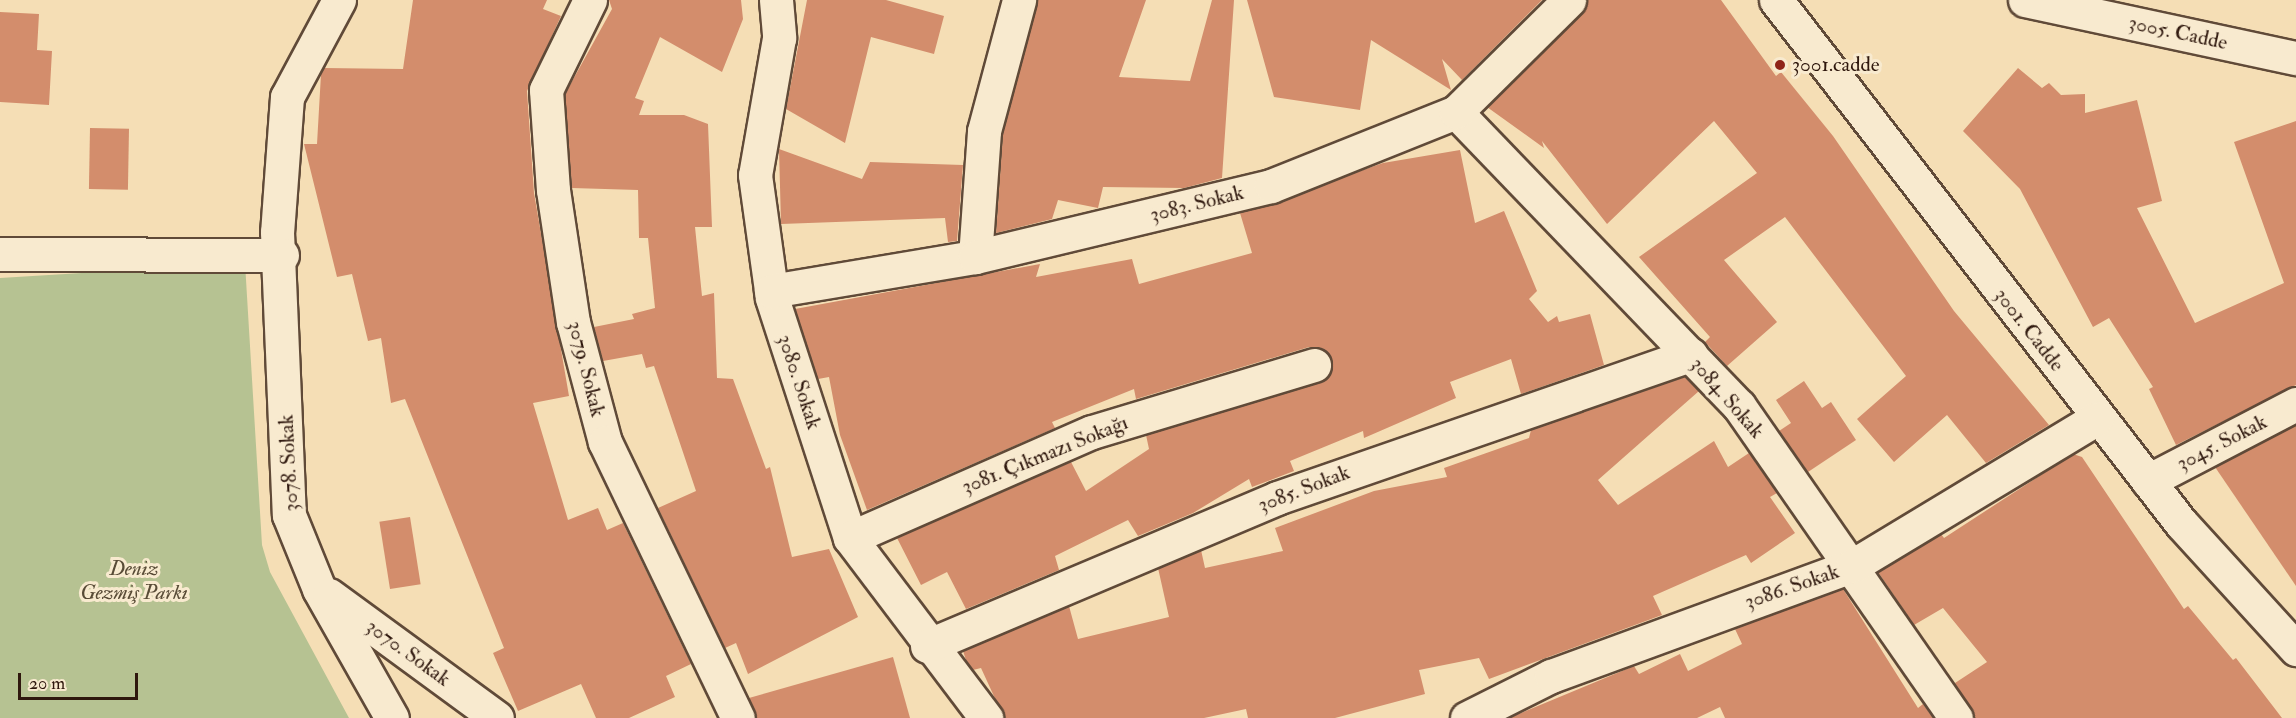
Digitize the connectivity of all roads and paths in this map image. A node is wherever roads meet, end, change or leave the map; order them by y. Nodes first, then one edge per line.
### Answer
1 (339, 0) edge
2 (590, 0) edge
3 (776, 0) edge
4 (1019, 0) edge
5 (1569, 0) edge
6 (1776, 0) edge
7 (2025, 0) edge
8 (2296, 58) edge
9 (1456, 112) junction
10 (0, 254) edge
11 (282, 255) junction
12 (975, 258) junction
13 (771, 291) junction
14 (1690, 355) junction
15 (1314, 365) dead end
16 (2296, 404) edge
17 (2097, 418) junction
18 (2148, 481) junction
19 (850, 538) junction
20 (1852, 566) junction
21 (319, 588) junction
22 (927, 646) junction
23 (2296, 649) edge
24 (392, 718) edge
25 (497, 718) edge
26 (738, 718) edge
27 (986, 718) edge
28 (1467, 718) edge
29 (1956, 718) edge

1 - 11 street, 3078. Sokak
2 - 26 street, 3079. Sokak
3 - 13 street, 3080. Sokak
4 - 12 street
5 - 9 street, 3083. Sokak
6 - 17 street, 3001. Cadde
7 - 8 street, 3005. Cadde
9 - 12 street, 3083. Sokak
9 - 14 street, 3084. Sokak
10 - 11 street
11 - 21 street, 3078. Sokak
12 - 13 street, 3083. Sokak
13 - 19 street, 3080. Sokak
14 - 20 street, 3084. Sokak
14 - 22 street, 3085. Sokak
15 - 19 street, 3081. Çıkmazı Sokağı
16 - 18 street, 3045. Sokak
17 - 18 street, 3001. Cadde
17 - 20 street, 3086. Sokak
18 - 23 street, 3001. Cadde
19 - 22 street, 3080. Sokak
20 - 28 street, 3086. Sokak
20 - 29 street, 3084. Sokak
21 - 24 street, 3078. Sokak
21 - 25 street, 3070. Sokak
22 - 27 street, 3080. Sokak

